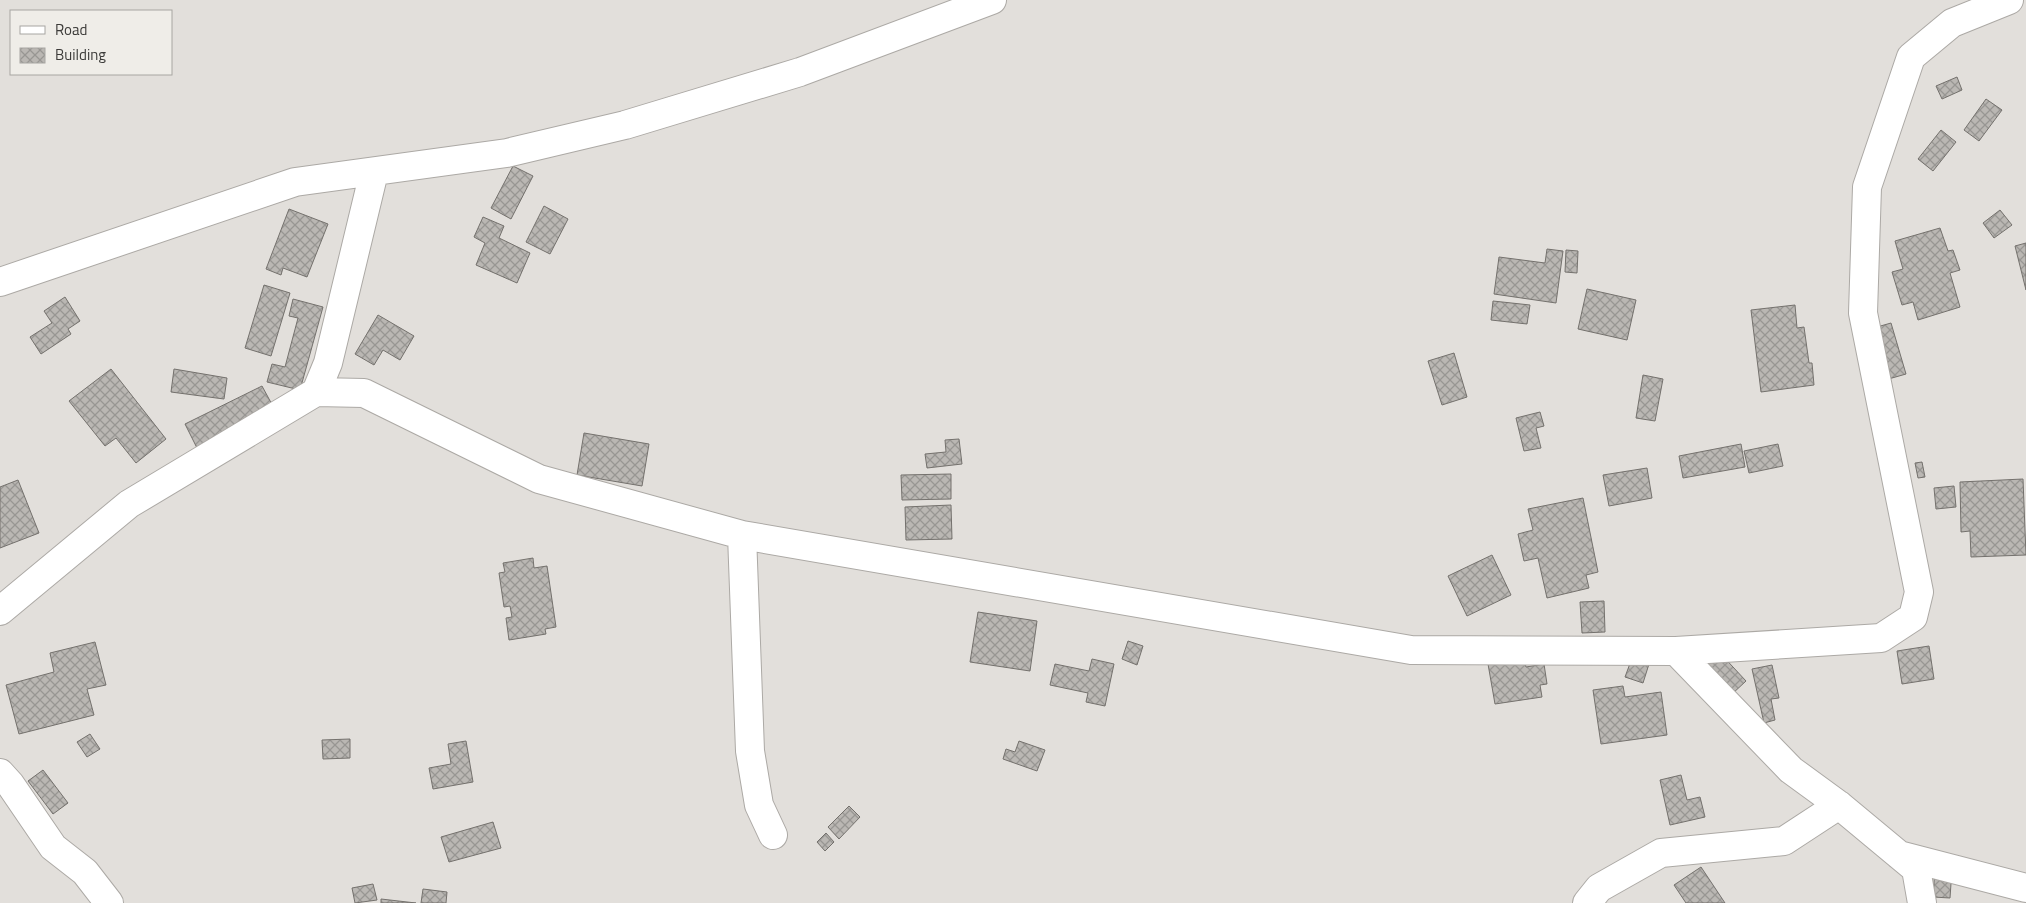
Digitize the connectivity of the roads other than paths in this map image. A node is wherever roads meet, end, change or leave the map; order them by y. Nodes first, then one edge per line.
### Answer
1 (992, 0) edge
2 (2009, 0) edge
3 (374, 172) junction
4 (0, 282) edge
5 (316, 392) junction
6 (742, 535) junction
7 (0, 611) edge
8 (1676, 650) junction
9 (0, 773) edge
10 (1839, 805) junction
11 (773, 835) dead end
12 (1899, 855) junction
13 (2026, 888) edge
14 (109, 903) edge
15 (1587, 903) edge
16 (1922, 903) edge

1 - 3 street
2 - 8 street
3 - 4 street
3 - 5 street
5 - 6 street
5 - 7 street
6 - 8 street
6 - 11 street
8 - 10 street
9 - 14 street
10 - 12 street
10 - 15 street
12 - 13 street
12 - 16 street

